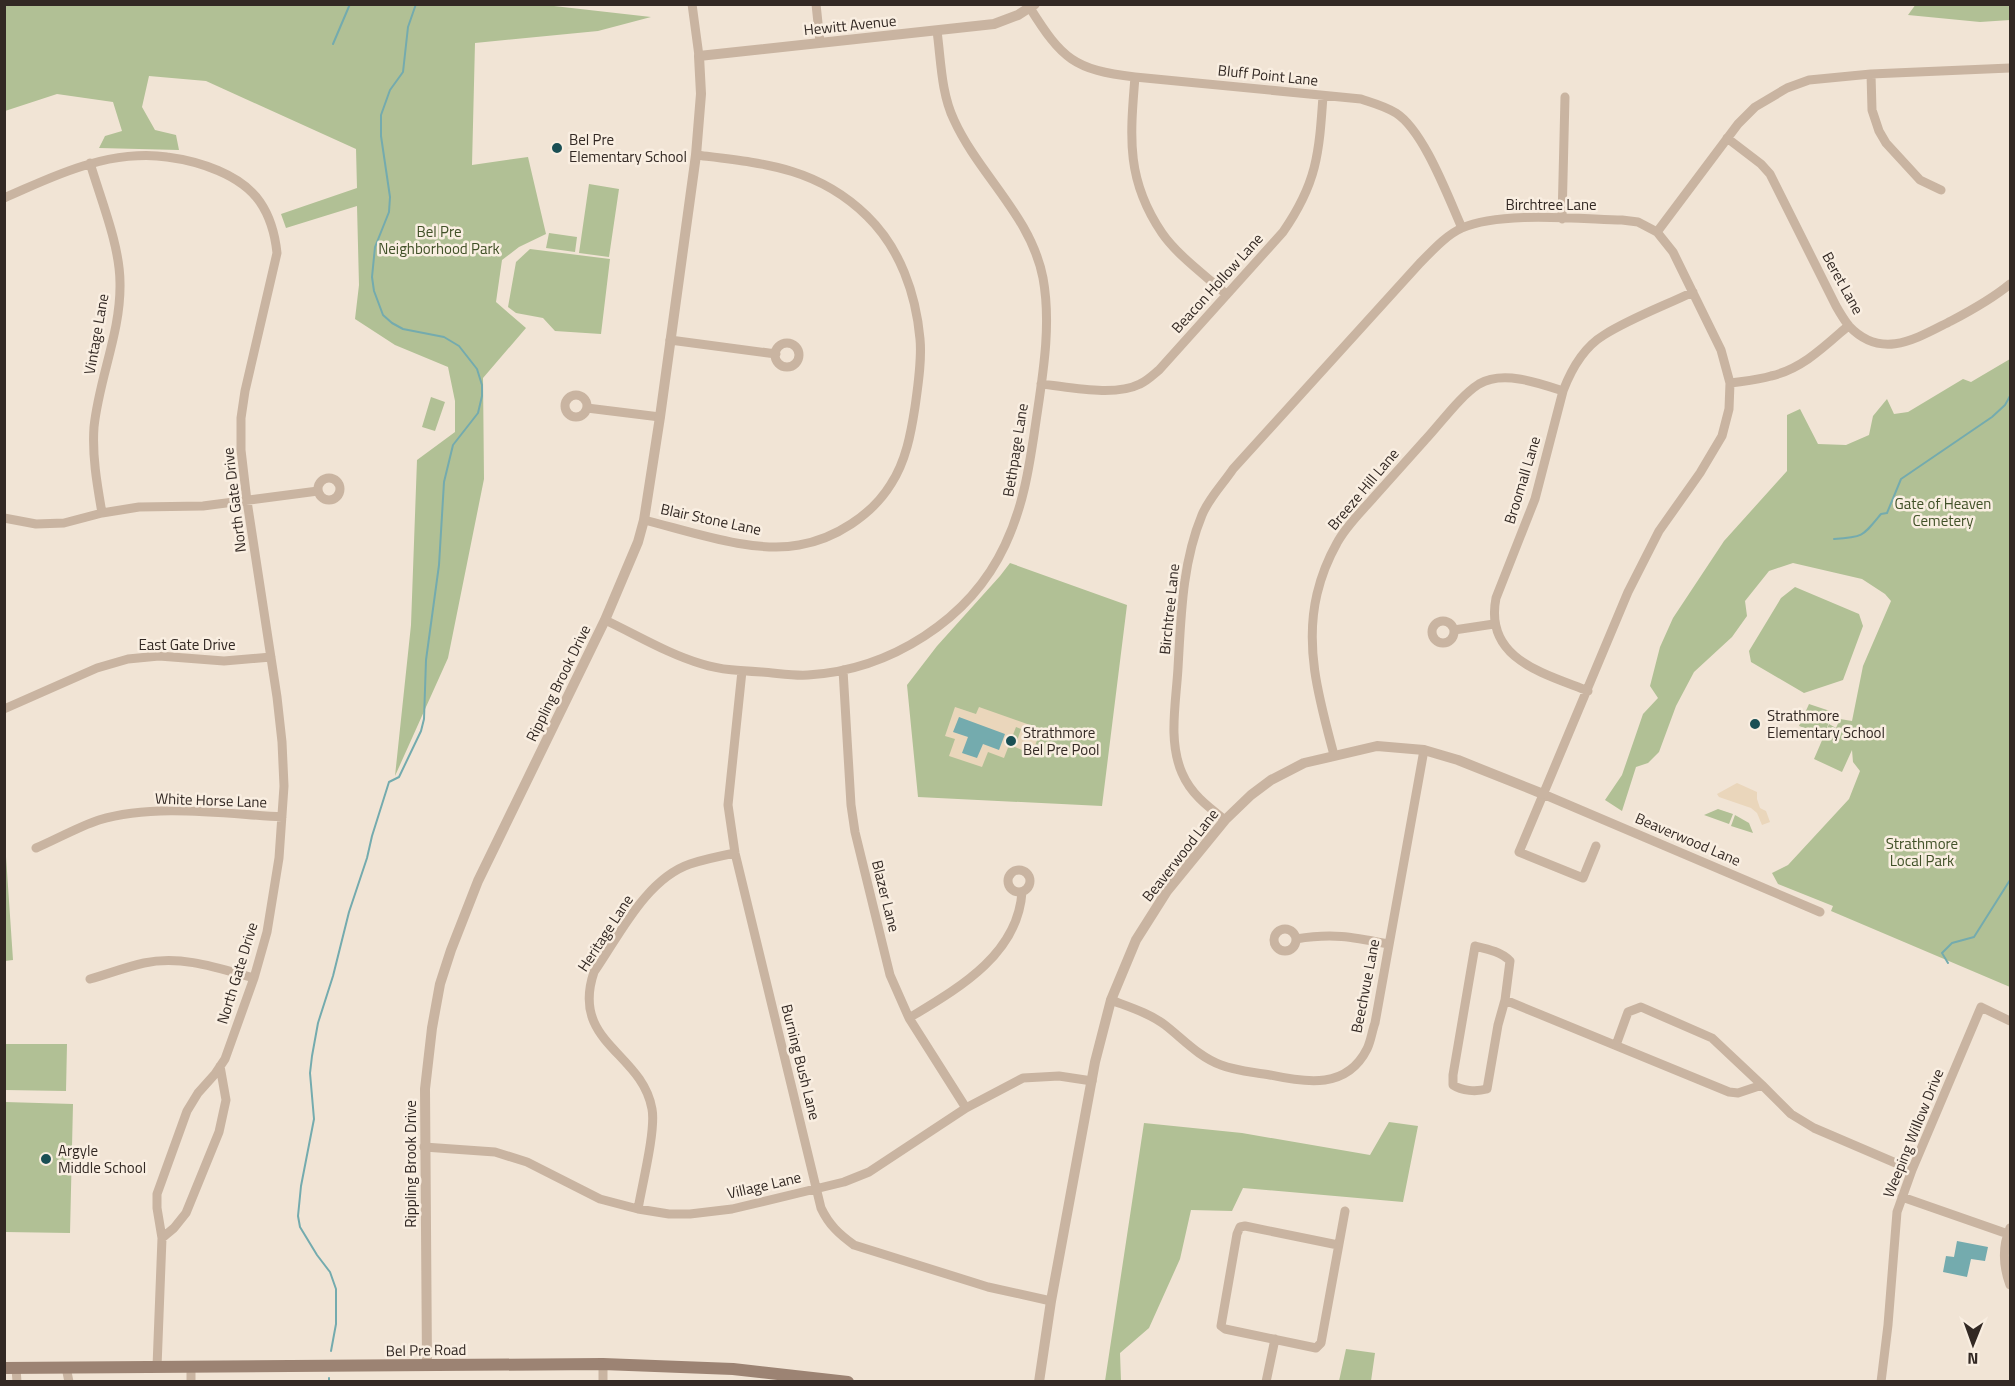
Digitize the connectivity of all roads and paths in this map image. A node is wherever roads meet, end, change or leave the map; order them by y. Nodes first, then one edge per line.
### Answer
1 (692, 4) edge
2 (816, 4) edge
3 (1032, 6) edge
4 (937, 31) junction
5 (820, 42) junction
6 (699, 56) junction
7 (2010, 68) edge
8 (1871, 74) junction
9 (1135, 77) junction
10 (1323, 96) junction
11 (1565, 97) dead end
12 (1727, 138) junction
13 (696, 155) junction
14 (90, 163) junction
15 (1941, 190) dead end
16 (4, 198) edge
17 (1562, 219) junction
18 (1462, 228) junction
19 (1657, 232) junction
20 (2010, 284) edge
21 (1693, 292) junction
22 (1226, 294) junction
23 (1848, 326) junction
24 (670, 340) junction
25 (776, 354) dead end
26 (1730, 383) junction
27 (1041, 384) junction
28 (1563, 391) junction
29 (587, 408) dead end
30 (660, 417) junction
31 (318, 491) dead end
32 (247, 501) junction
33 (102, 513) junction
34 (4, 518) edge
35 (644, 520) junction
36 (605, 620) junction
37 (1494, 624) junction
38 (1454, 630) dead end
39 (271, 657) junction
40 (843, 670) junction
41 (742, 671) junction
42 (1588, 691) junction
43 (4, 708) edge
44 (1424, 750) junction
45 (1334, 755) junction
46 (1544, 794) junction
47 (282, 817) junction
48 (1225, 820) junction
49 (1596, 846) dead end
50 (36, 848) dead end
51 (735, 853) junction
52 (1022, 892) dead end
53 (1820, 912) dead end
54 (1296, 939) dead end
55 (1388, 944) junction
56 (254, 978) junction
57 (90, 979) dead end
58 (1111, 1000) junction
59 (1505, 1000) junction
60 (909, 1018) junction
61 (2010, 1021) edge
62 (1616, 1046) junction
63 (220, 1066) junction
64 (1092, 1081) junction
65 (1761, 1086) junction
66 (966, 1108) junction
67 (424, 1147) junction
68 (1912, 1170) junction
69 (816, 1188) junction
70 (1902, 1197) junction
71 (638, 1209) junction
72 (1345, 1211) dead end
73 (2009, 1231) edge
74 (162, 1238) junction
75 (1338, 1245) junction
76 (2010, 1285) edge
77 (1051, 1300) junction
78 (1275, 1339) junction
79 (603, 1364) junction
80 (427, 1365) junction
81 (66, 1367) junction
82 (157, 1367) junction
83 (191, 1367) junction
84 (10, 1368) edge
85 (17, 1382) edge
86 (69, 1382) edge
87 (191, 1382) edge
88 (603, 1382) edge
89 (848, 1382) edge
90 (1039, 1382) edge
91 (1266, 1382) edge
92 (1881, 1382) edge

1 - 6 street, Rippling Brook Drive
2 - 5 street
3 - 4 street, Hewitt Avenue
3 - 9 street, Bluff Point Lane
4 - 5 street, Hewitt Avenue
4 - 27 street, Bethpage Lane
5 - 6 street, Hewitt Avenue
6 - 13 street, Rippling Brook Drive
7 - 8 street
8 - 12 street
8 - 15 street
9 - 10 street, Bluff Point Lane
9 - 22 street
10 - 18 street, Bluff Point Lane
10 - 22 street, Beacon Hollow Lane
11 - 17 street
12 - 19 street
12 - 23 street, Beret Lane
13 - 24 street, Rippling Brook Drive
13 - 35 street, Blair Stone Lane
14 - 16 street, North Gate Drive
14 - 32 street, North Gate Drive
14 - 33 street, Vintage Lane
17 - 18 street, Birchtree Lane
17 - 19 street, Birchtree Lane
18 - 48 street, Birchtree Lane
19 - 21 street, Birchtree Lane
20 - 23 street, Beret Lane
21 - 26 street, Birchtree Lane
21 - 28 street, Broomall Lane
22 - 27 street, Beacon Hollow Lane
23 - 26 street
24 - 25 street
24 - 30 street, Rippling Brook Drive
26 - 42 street, Birchtree Lane
27 - 40 street, Bethpage Lane
28 - 37 street, Broomall Lane
28 - 45 street, Breeze Hill Lane
29 - 30 street
30 - 35 street, Rippling Brook Drive
31 - 32 street
32 - 33 street
32 - 39 street, North Gate Drive
33 - 34 street
35 - 36 street, Rippling Brook Drive
36 - 41 street, Bethpage Lane
36 - 67 street, Rippling Brook Drive
37 - 38 street
37 - 42 street
39 - 43 street, East Gate Drive
39 - 47 street, North Gate Drive
40 - 41 street, Bethpage Lane
40 - 60 street, Blazer Lane
41 - 51 street, Burning Bush Lane
42 - 46 street, Birchtree Lane
44 - 45 street, Beaverwood Lane
44 - 46 street, Beaverwood Lane
44 - 55 street, Beechvue Lane
45 - 48 street, Beaverwood Lane
46 - 49 street
46 - 53 street, Beaverwood Lane
47 - 50 street, White Horse Lane
47 - 56 street, North Gate Drive
48 - 58 street, Beaverwood Lane
51 - 69 street, Burning Bush Lane
51 - 71 street, Heritage Lane
52 - 60 street
54 - 55 street
55 - 58 street, Beechvue Lane
56 - 57 street
56 - 63 street, North Gate Drive
58 - 64 street, Beaverwood Lane
59 - 59 street
59 - 62 street
60 - 66 street, Blazer Lane
61 - 68 street, Weeping Willow Drive
62 - 65 street
62 - 65 street
63 - 74 street, North Gate Drive
63 - 74 street
64 - 66 street, Village Lane
64 - 77 street, Beaverwood Lane
65 - 68 street
66 - 69 street, Village Lane
67 - 71 street, Village Lane
67 - 80 street, Rippling Brook Drive
68 - 70 street, Weeping Willow Drive
69 - 71 street, Village Lane
69 - 77 street, Burning Bush Lane
70 - 73 street
70 - 92 street, Weeping Willow Drive
72 - 75 street
73 - 76 street
74 - 82 street, North Gate Drive
75 - 78 street
75 - 78 street
77 - 90 street, Beaverwood Lane
78 - 91 street
79 - 80 main road, Bel Pre Road
79 - 88 street
79 - 89 main road, Bel Pre Road
80 - 83 main road, Bel Pre Road
81 - 82 main road, Bel Pre Road
81 - 84 main road, Bel Pre Road
81 - 86 street
82 - 83 main road, Bel Pre Road
83 - 87 street
84 - 85 street

